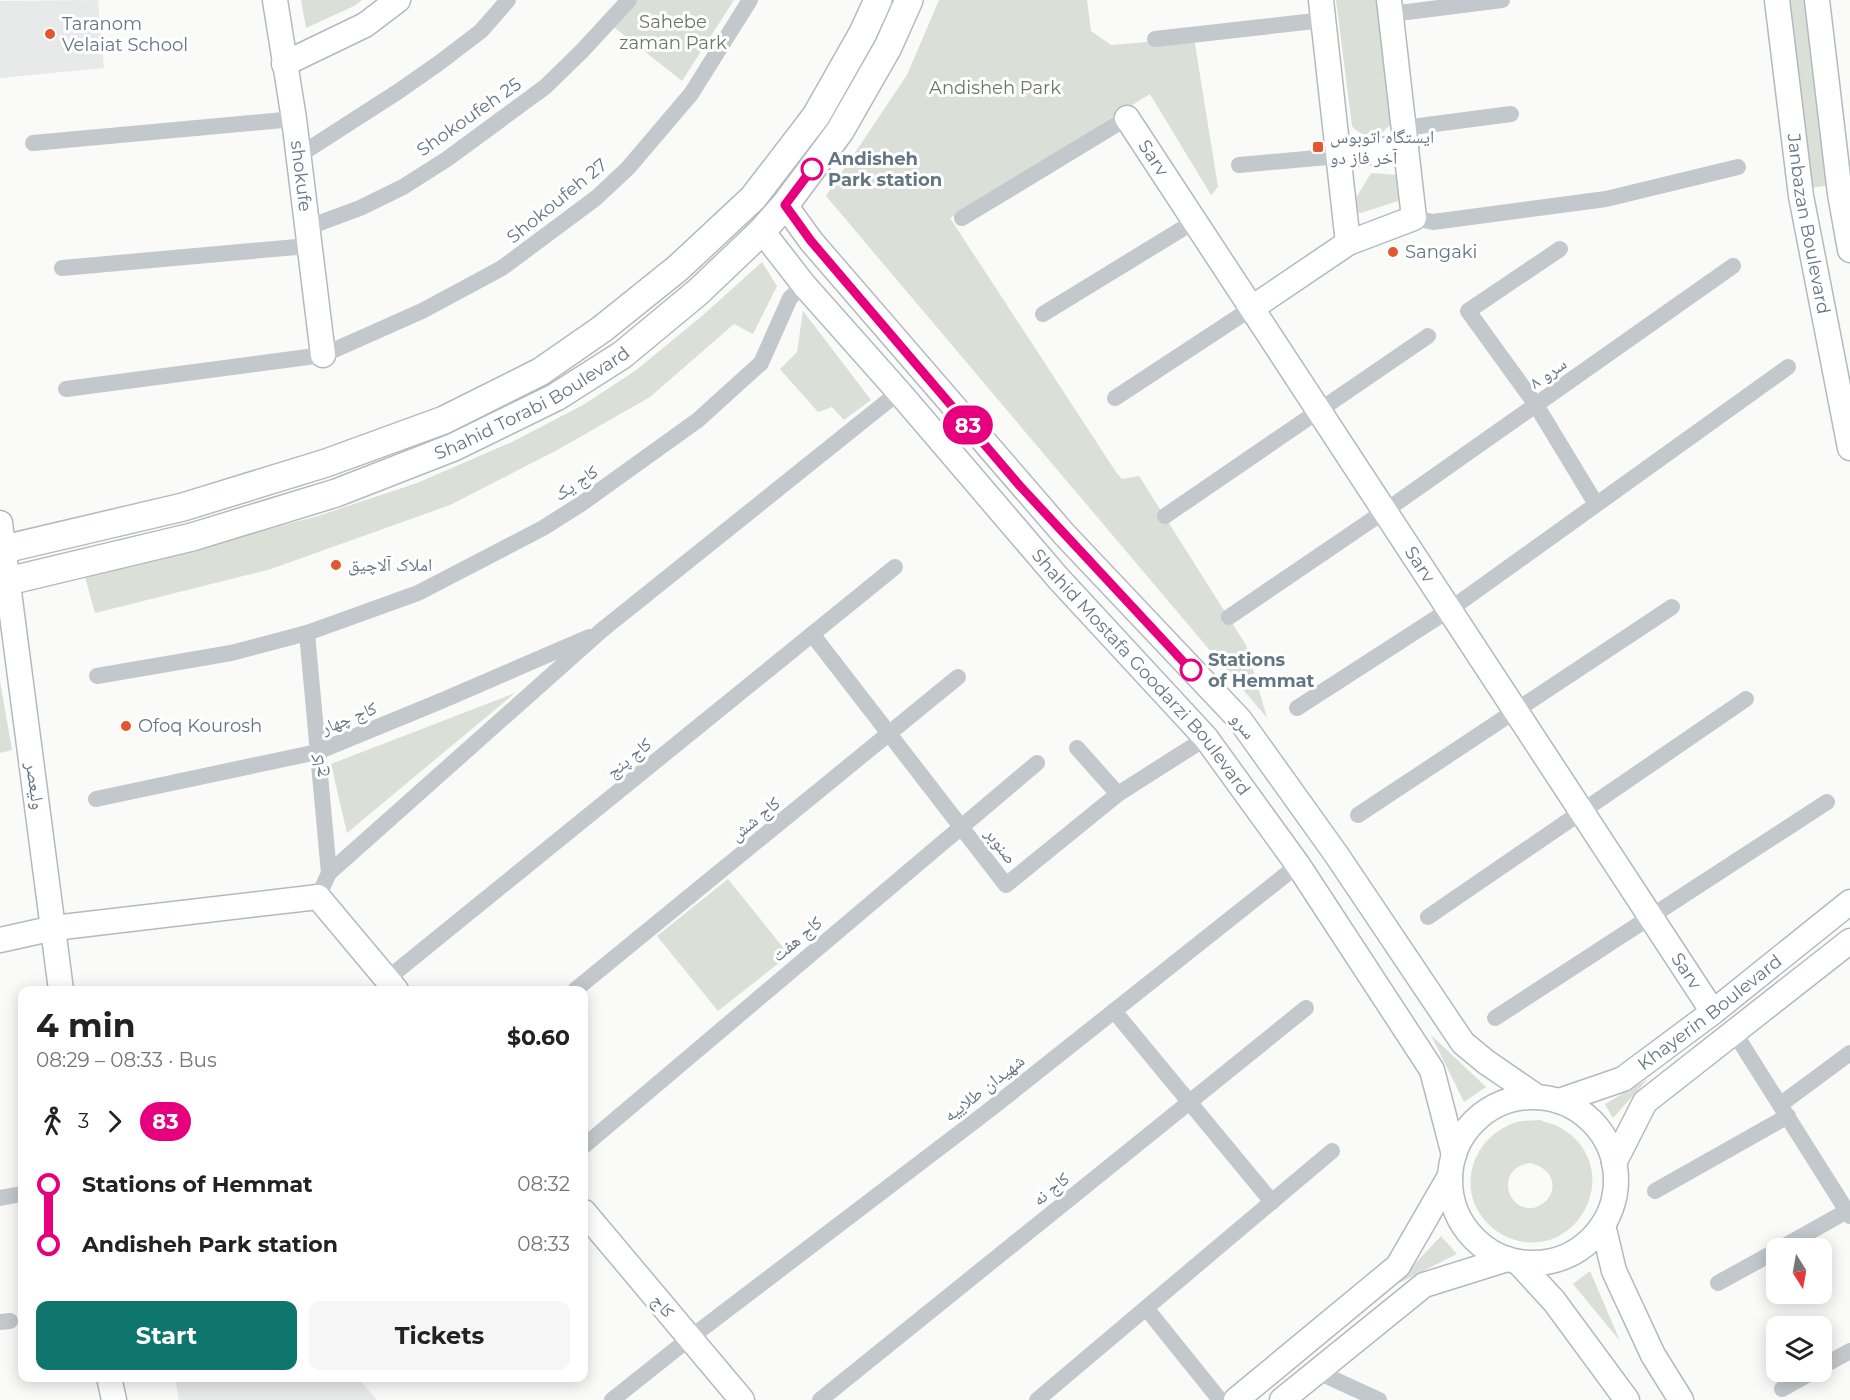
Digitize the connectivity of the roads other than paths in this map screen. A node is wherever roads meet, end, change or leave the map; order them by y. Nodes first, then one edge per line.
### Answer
1 (274, 0) edge
2 (398, 0) edge
3 (508, 0) edge
4 (628, 0) edge
5 (750, 0) edge
6 (879, 0) edge
7 (909, 0) edge
8 (1502, 0) edge
9 (1777, 0) edge
10 (1817, 0) edge
11 (1390, 7) edge
12 (1323, 10) edge
13 (1155, 39) dead end
14 (284, 64) junction
15 (1511, 114) dead end
16 (294, 118) junction
17 (1127, 118) joint
18 (1405, 138) junction
19 (33, 143) dead end
20 (298, 156) junction
21 (1339, 156) junction
22 (1239, 165) dead end
23 (1738, 167) dead end
24 (753, 198) junction
25 (785, 205) junction
26 (962, 218) dead end
27 (1414, 218) junction
28 (1195, 221) junction
29 (762, 231) junction
30 (307, 237) junction
31 (1348, 243) junction
32 (1560, 249) dead end
33 (1850, 250) edge
34 (1733, 266) dead end
35 (62, 268) dead end
36 (804, 285) junction
37 (1252, 309) junction
38 (1043, 314) dead end
39 (1428, 336) dead end
40 (322, 355) junction
41 (1788, 367) dead end
42 (66, 389) dead end
43 (899, 392) junction
44 (1115, 398) dead end
45 (1536, 405) junction
46 (1320, 412) junction
47 (1850, 448) edge
48 (1596, 504) junction
49 (1385, 511) junction
50 (1165, 516) dead end
51 (1, 541) edge
52 (895, 567) dead end
53 (4, 582) edge
54 (1672, 607) dead end
55 (1450, 610) junction
56 (1228, 617) dead end
57 (602, 630) junction
58 (307, 633) junction
59 (812, 634) junction
60 (97, 676) dead end
61 (958, 677) dead end
62 (1746, 699) dead end
63 (1296, 708) dead end
64 (1516, 711) junction
65 (889, 735) junction
66 (1206, 738) junction
67 (1077, 748) dead end
68 (317, 752) junction
69 (1037, 763) dead end
70 (1118, 794) junction
71 (96, 799) dead end
72 (1827, 802) dead end
73 (1582, 811) junction
74 (1358, 815) dead end
75 (961, 826) junction
76 (1298, 865) junction
77 (329, 873) junction
78 (318, 897) junction
79 (1850, 902) edge
80 (1428, 917) dead end
81 (1651, 917) junction
82 (54, 928) junction
83 (0, 940) edge
84 (1850, 941) edge
85 (392, 985) edge
86 (61, 986) edge
87 (579, 986) edge
88 (1306, 1008) dead end
89 (1114, 1011) junction
90 (1713, 1012) junction
91 (1495, 1018) dead end
92 (1734, 1032) junction
93 (1850, 1053) edge
94 (1548, 1099) junction
95 (1191, 1102) junction
96 (1784, 1110) junction
97 (588, 1143) edge
98 (1332, 1151) dead end
99 (1614, 1163) junction
100 (1452, 1165) junction
101 (1655, 1191) dead end
102 (18, 1195) edge
103 (0, 1198) edge
104 (1272, 1202) junction
105 (1847, 1207) edge
106 (588, 1217) edge
107 (1603, 1225) junction
108 (1798, 1238) edge
109 (1766, 1257) edge
110 (1512, 1260) junction
111 (1718, 1283) dead end
112 (1146, 1308) junction
113 (690, 1338) junction
114 (1850, 1351) edge
115 (1832, 1361) edge
116 (1318, 1372) junction
117 (110, 1382) edge
118 (1794, 1382) edge
119 (1782, 1389) dead end
120 (114, 1400) edge
121 (612, 1400) edge
122 (742, 1400) edge
123 (820, 1400) edge
124 (1037, 1400) edge
125 (1220, 1400) edge
126 (1236, 1400) edge
127 (1282, 1400) edge
128 (1379, 1400) edge
129 (1627, 1400) edge
130 (1681, 1400) edge

1 - 14 main road, shokufe
2 - 14 main road
3 - 20 street
4 - 30 street, Shokoufeh 25
5 - 40 street, Shokoufeh 27
6 - 24 main road, Shahid Torabi Boulevard
7 - 25 main road, Shahid Torabi Boulevard
8 - 11 street
9 - 47 main road, Janbazan Boulevard
10 - 33 main road, Janbazan Boulevard
11 - 18 main road
12 - 13 street
12 - 21 main road
14 - 16 main road, shokufe
15 - 18 street
16 - 19 street
16 - 20 main road, shokufe
17 - 26 street
17 - 28 main road, Sarv
18 - 21 main road
18 - 27 main road
20 - 30 main road, shokufe
21 - 22 street
21 - 31 main road
23 - 27 street
24 - 25 main road
24 - 29 main road
24 - 51 main road, Shahid Torabi Boulevard
25 - 29 main road, Shahid Torabi Boulevard
25 - 94 main road, سرو
27 - 31 main road
28 - 37 main road, Sarv
28 - 38 street
29 - 36 main road, Shahid Mostafa Goodarzi Boulevard
29 - 53 main road, Shahid Torabi Boulevard
30 - 35 street, Shokoufeh 25
30 - 40 main road, shokufe
31 - 37 main road
32 - 45 street
34 - 45 street, سرو ۸
36 - 43 main road, Shahid Mostafa Goodarzi Boulevard
36 - 58 street, کاج یک
37 - 44 street
37 - 46 main road, Sarv
39 - 46 street
40 - 42 street, Shokoufeh 27
41 - 48 street
43 - 57 street
43 - 66 main road, Shahid Mostafa Goodarzi Boulevard
45 - 48 street
45 - 49 street, سرو ۸
46 - 49 main road, Sarv
46 - 50 street
48 - 55 street
49 - 55 main road, Sarv
49 - 56 street, سرو ۸
51 - 53 main road, ولیعصر
52 - 59 street, کاج پنج
53 - 82 main road, ولیعصر
54 - 64 street
55 - 63 street
55 - 64 main road, Sarv
57 - 68 street, کاج چهار
57 - 77 street
58 - 60 street, کاج یک
58 - 68 street, کاج
59 - 65 street, صنوبر
59 - 85 street, کاج پنج
61 - 65 street, کاج شش
62 - 73 street
64 - 73 main road, Sarv
64 - 74 street
65 - 75 street, صنوبر
65 - 87 street, کاج شش
66 - 70 street, صنوبر
66 - 76 main road, Shahid Mostafa Goodarzi Boulevard
67 - 70 street
68 - 71 street, کاج چهار
68 - 77 street, کاج
69 - 75 street, کاج هفت
70 - 75 street, صنوبر
72 - 81 street
73 - 80 street
73 - 81 main road, Sarv
75 - 97 street, کاج هفت
76 - 89 street, شهیدان طلاییه
76 - 100 main road, Shahid Mostafa Goodarzi Boulevard
77 - 78 street
78 - 82 main road
78 - 85 main road
79 - 90 main road, Khayerin Boulevard
81 - 90 main road, Sarv
81 - 91 street
82 - 83 main road
82 - 86 main road, ولیعصر
84 - 92 main road, Khayerin Boulevard
88 - 95 street, کاج نه
89 - 95 street
89 - 113 street, شهیدان طلاییه
90 - 94 main road, Khayerin Boulevard
92 - 96 street
92 - 99 main road, Khayerin Boulevard
93 - 96 street
94 - 99 main road
94 - 100 main road
95 - 104 street
95 - 123 street, کاج نه
96 - 101 street
96 - 105 street
98 - 104 street
99 - 107 main road
100 - 110 main road
100 - 126 main road
102 - 103 street
104 - 112 street
105 - 108 street
106 - 113 main road, کاج
107 - 110 main road
107 - 130 main road
109 - 111 street
110 - 116 main road
110 - 129 main road
112 - 124 street
112 - 125 street
113 - 121 street, شهیدان طلاییه
113 - 122 main road, کاج
114 - 115 street
116 - 127 main road
116 - 128 street
117 - 120 main road
118 - 119 street

